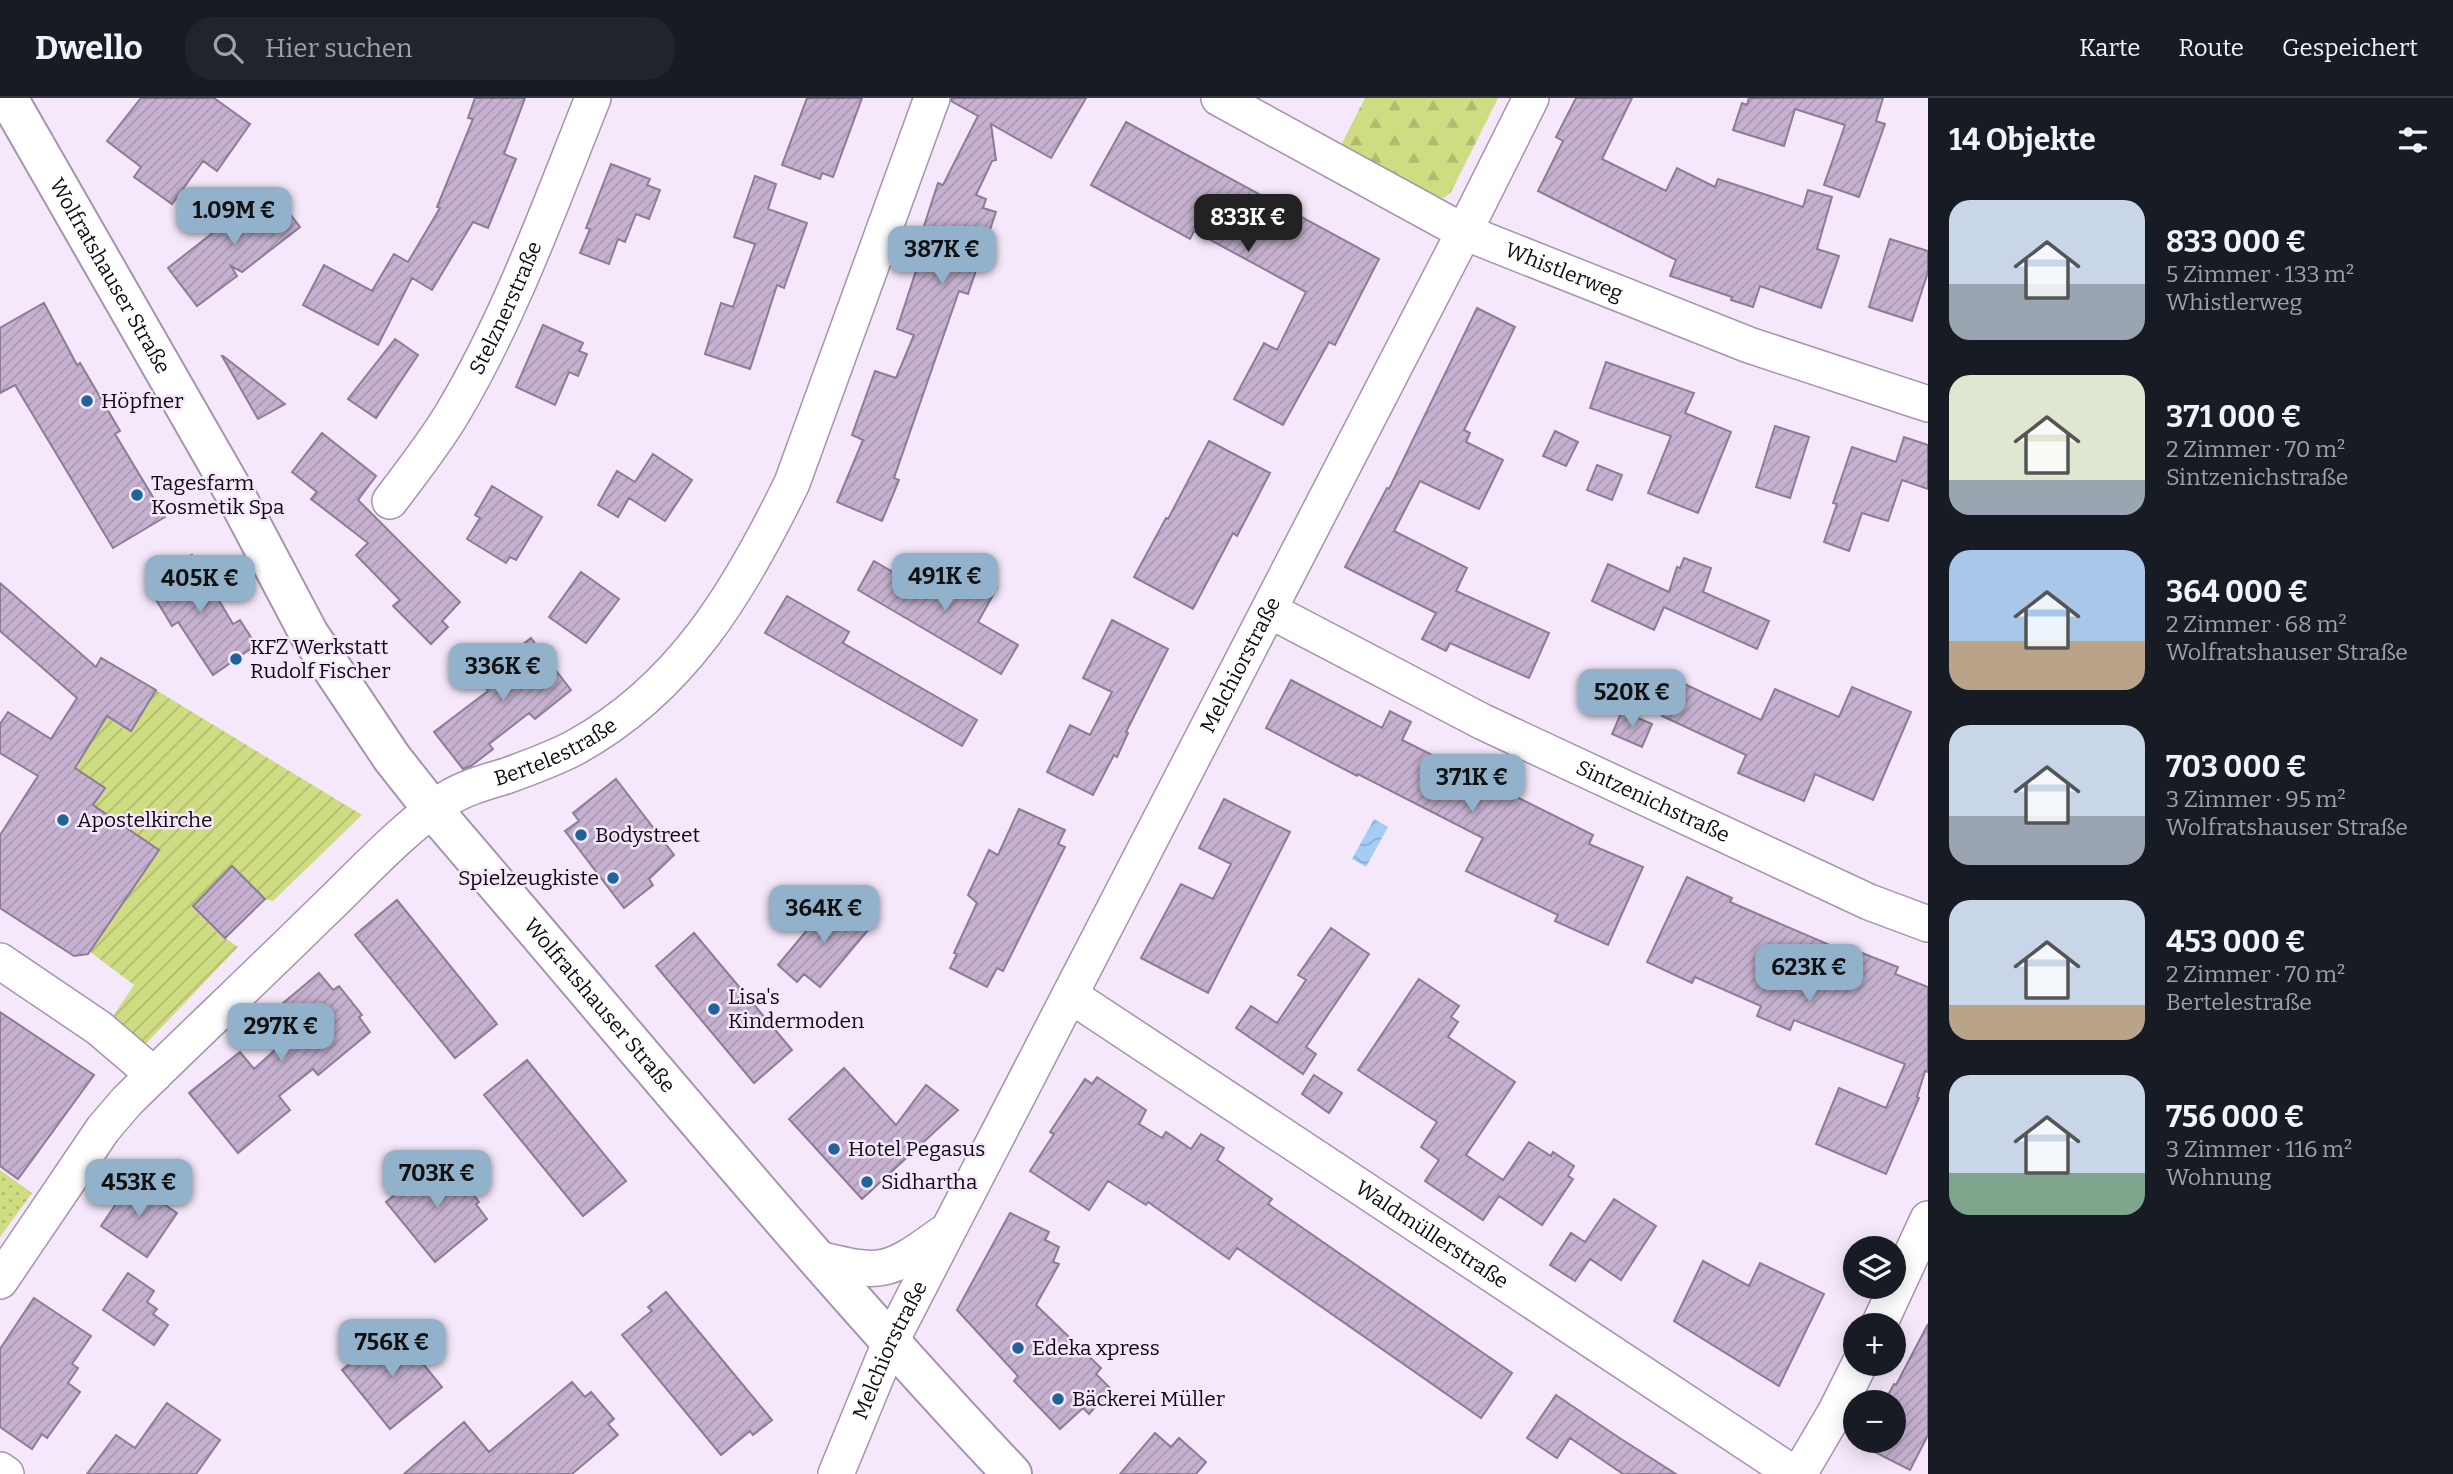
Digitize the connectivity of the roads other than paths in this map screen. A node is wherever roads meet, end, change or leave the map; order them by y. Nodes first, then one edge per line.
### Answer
1 (8, 98) edge
2 (593, 98) edge
3 (932, 98) edge
4 (1219, 98) edge
5 (1531, 98) edge
6 (1464, 232) junction
7 (1928, 404) edge
8 (390, 501) dead end
9 (1269, 610) junction
10 (433, 810) junction
11 (1928, 924) edge
12 (0, 961) edge
13 (1070, 995) junction
14 (153, 1075) junction
15 (1928, 1219) edge
16 (948, 1230) junction
17 (815, 1258) junction
18 (0, 1281) edge
19 (1885, 1313) edge
20 (890, 1343) junction
21 (1854, 1376) edge
22 (0, 1470) edge
23 (6, 1474) edge
24 (836, 1474) edge
25 (1012, 1474) edge
26 (1797, 1474) edge

1 - 10 main road, Wolfratshauser Straße
2 - 8 street, Stelznerstraße
3 - 10 street, Bertelestraße
4 - 6 street, Whistlerweg
5 - 6 street, Melchiorstraße
6 - 7 street, Whistlerweg
6 - 9 street, Melchiorstraße
9 - 11 street, Sintzenichstraße
9 - 13 street, Melchiorstraße
10 - 14 street, Bertelestraße
10 - 17 main road, Wolfratshauser Straße
12 - 14 street
13 - 16 street, Melchiorstraße
13 - 26 street, Waldmüllerstraße
14 - 18 street, Bertelestraße
15 - 19 street
16 - 17 street, Melchiorstraße
16 - 20 street, Melchiorstraße
17 - 20 main road, Wolfratshauser Straße
20 - 24 street, Melchiorstraße
20 - 25 main road, Wolfratshauser Straße
21 - 26 street
22 - 23 street

